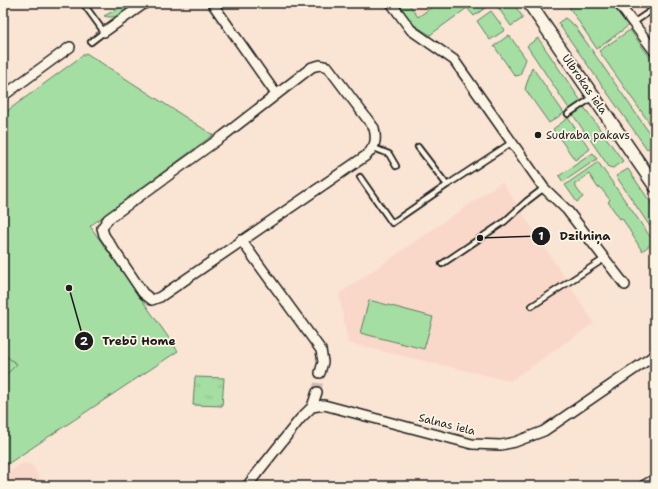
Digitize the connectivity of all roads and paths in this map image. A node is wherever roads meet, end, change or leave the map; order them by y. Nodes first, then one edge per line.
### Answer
1 (83, 3) edge
2 (145, 3) edge
3 (212, 3) edge
4 (391, 3) edge
5 (529, 3) edge
6 (618, 3) edge
7 (655, 8) edge
8 (633, 23) junction
9 (104, 32) junction
10 (91, 42) dead end
11 (70, 47) dead end
12 (655, 52) edge
13 (276, 94) junction
14 (3, 96) edge
15 (594, 97) junction
16 (568, 114) dead end
17 (511, 143) junction
18 (418, 147) dead end
19 (374, 148) junction
20 (396, 166) dead end
21 (360, 177) dead end
22 (653, 179) edge
23 (447, 185) junction
24 (544, 188) junction
25 (241, 240) junction
26 (604, 259) junction
27 (442, 264) dead end
28 (624, 285) dead end
29 (532, 306) dead end
30 (652, 357) edge
31 (655, 367) edge
32 (320, 373) tunnel mouth
33 (317, 392) tunnel mouth
34 (312, 407) junction
35 (655, 479) edge
36 (247, 486) edge
37 (644, 486) edge

1 - 9 lane
2 - 9 street
3 - 13 street
4 - 17 street
5 - 15 main road, Ulbrokas iela
6 - 8 street
7 - 8 lane
8 - 12 street
9 - 10 lane
11 - 14 street
13 - 19 street
13 - 25 street
15 - 16 lane
15 - 22 main road, Ulbrokas iela
17 - 23 lane
17 - 24 street
18 - 23 lane
19 - 20 lane
19 - 25 street
21 - 23 lane
24 - 26 street
24 - 27 lane
25 - 32 street
26 - 28 street
26 - 29 lane
30 - 31 street
30 - 34 street, Salnas iela
33 - 34 street
34 - 36 street
35 - 37 street

